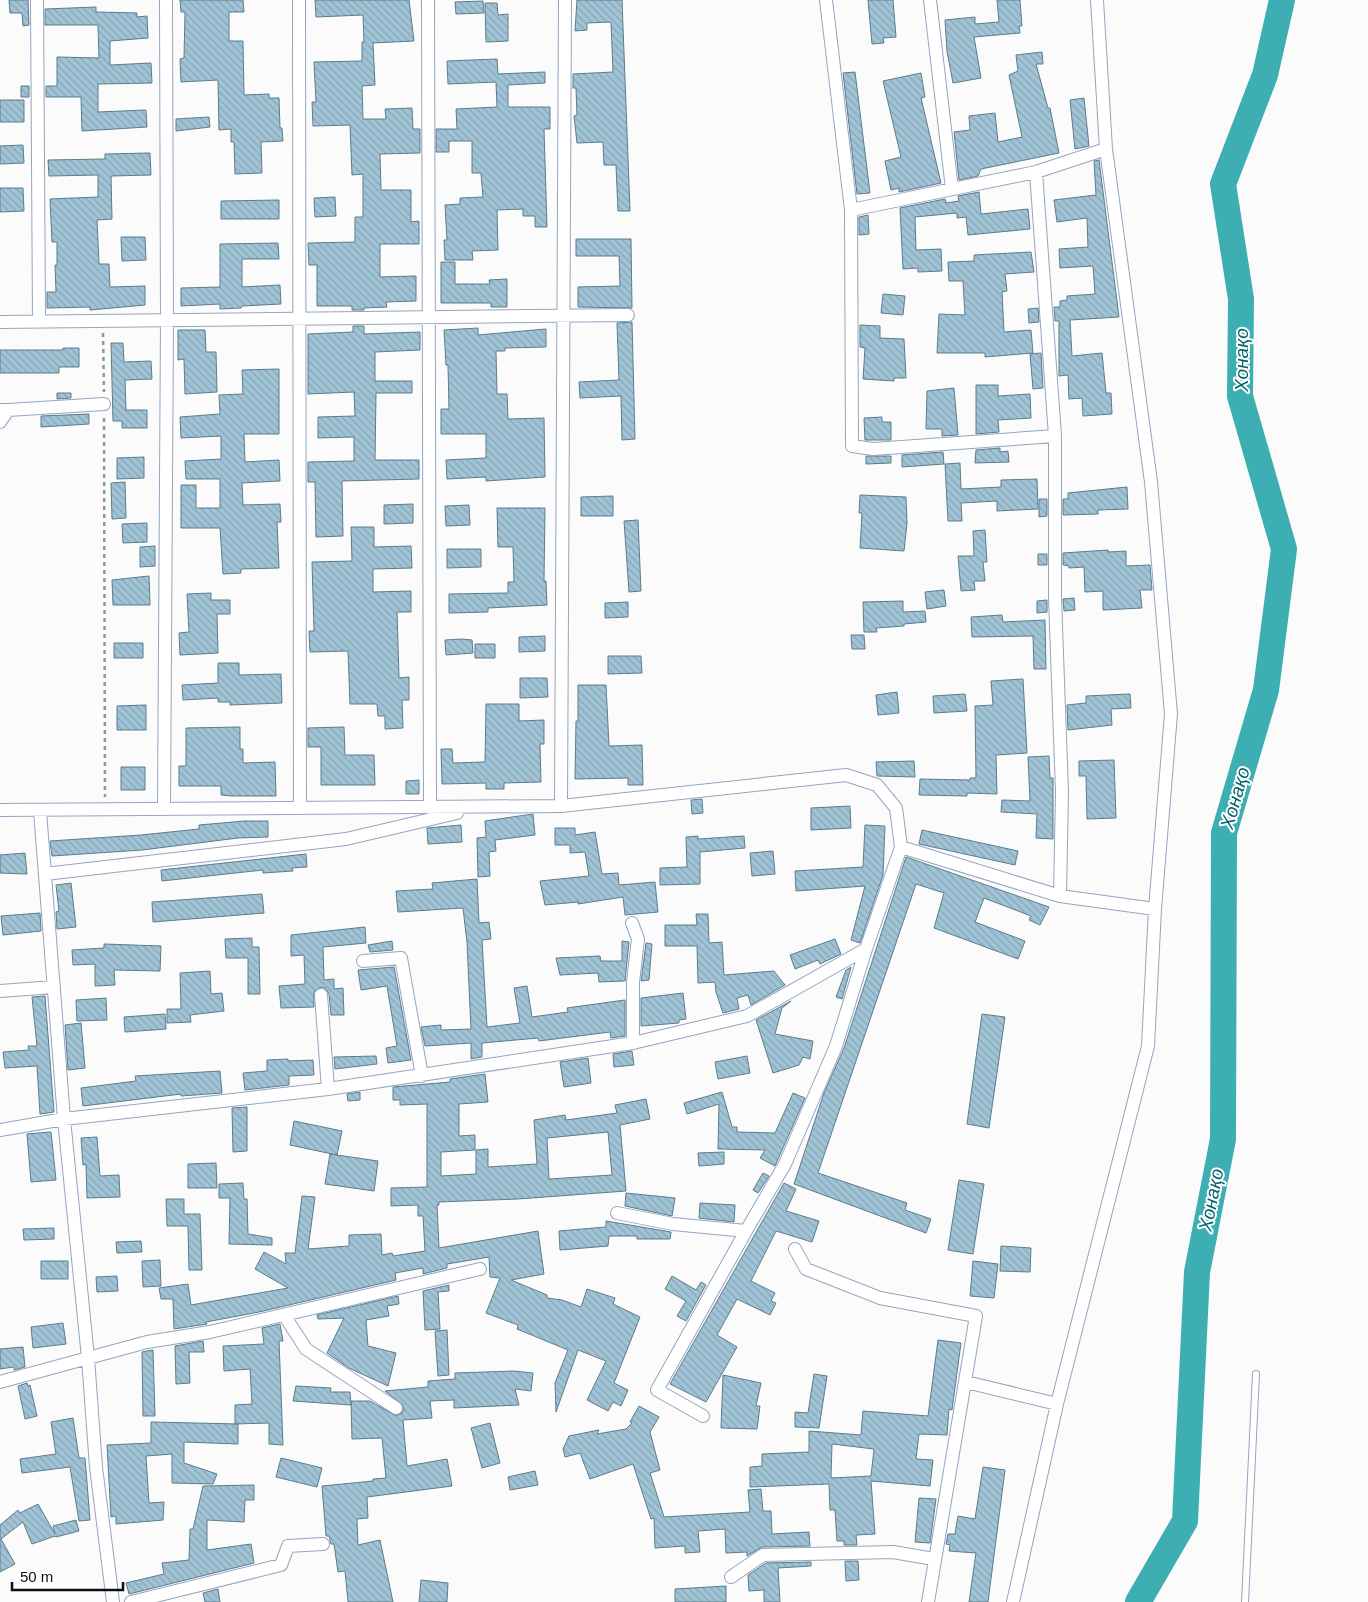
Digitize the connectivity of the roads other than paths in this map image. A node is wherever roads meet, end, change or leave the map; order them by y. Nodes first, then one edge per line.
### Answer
1 (37, 0) edge
2 (166, 0) edge
3 (299, 0) edge
4 (428, 0) edge
5 (565, 0) edge
6 (826, 0) edge
7 (930, 0) edge
8 (1097, 0) edge
9 (1106, 149) junction
10 (1036, 172) junction
11 (952, 190) junction
12 (851, 210) junction
13 (628, 315) dead end
14 (565, 316) junction
15 (299, 319) junction
16 (429, 319) junction
17 (39, 320) junction
18 (167, 321) junction
19 (0, 322) edge
20 (104, 404) road end
21 (4, 410) edge
22 (0, 422) edge
23 (1055, 436) junction
24 (561, 806) junction
25 (482, 807) junction
26 (164, 808) junction
27 (300, 808) junction
28 (430, 808) junction
29 (0, 810) edge
30 (40, 811) junction
31 (901, 846) junction
32 (45, 874) junction
33 (1060, 896) junction
34 (1155, 908) junction
35 (632, 923) dead end
36 (866, 949) junction
37 (363, 961) dead end
38 (54, 987) junction
39 (0, 991) edge
40 (321, 995) dead end
41 (633, 1043) junction
42 (422, 1076) junction
43 (328, 1089) junction
44 (64, 1119) junction
45 (0, 1130) edge
46 (617, 1213) dead end
47 (746, 1231) junction
48 (795, 1249) dead end
49 (480, 1269) dead end
50 (284, 1315) junction
51 (88, 1358) junction
52 (1256, 1374) dead end
53 (0, 1382) edge
54 (966, 1382) junction
55 (1057, 1404) junction
56 (396, 1408) dead end
57 (703, 1416) dead end
58 (323, 1544) dead end
59 (934, 1559) junction
60 (731, 1577) dead end
61 (113, 1602) edge
62 (131, 1602) edge
63 (928, 1602) edge
64 (1013, 1602) edge
65 (1244, 1602) edge

1 - 17 street
2 - 18 street
3 - 15 street
4 - 16 street
5 - 14 street
6 - 12 street
7 - 11 street
8 - 9 street
9 - 10 street
9 - 34 street
10 - 11 street
10 - 23 street
11 - 12 street
12 - 23 street
13 - 14 street
14 - 16 street
14 - 24 street
15 - 16 street
15 - 18 street
15 - 27 street
16 - 28 street
17 - 18 street
17 - 19 street
18 - 26 street
20 - 21 street
21 - 22 street
23 - 33 street
24 - 25 street
24 - 31 street
25 - 28 street
25 - 32 street
26 - 27 street
26 - 30 street
27 - 28 street
29 - 30 street
30 - 32 street
31 - 33 street
31 - 36 street
32 - 38 street
33 - 34 street
34 - 55 street
35 - 41 street
36 - 41 street
36 - 47 street
37 - 42 street
38 - 39 street
38 - 44 street
40 - 43 street
41 - 42 street
42 - 43 street
43 - 44 street
44 - 45 street
44 - 51 street
46 - 47 street
47 - 57 street
48 - 54 street
49 - 50 street
50 - 51 street
50 - 56 street
51 - 53 street
51 - 61 street
52 - 65 lane
54 - 55 street
54 - 59 street
55 - 64 street
58 - 62 street
59 - 60 street
59 - 63 street

